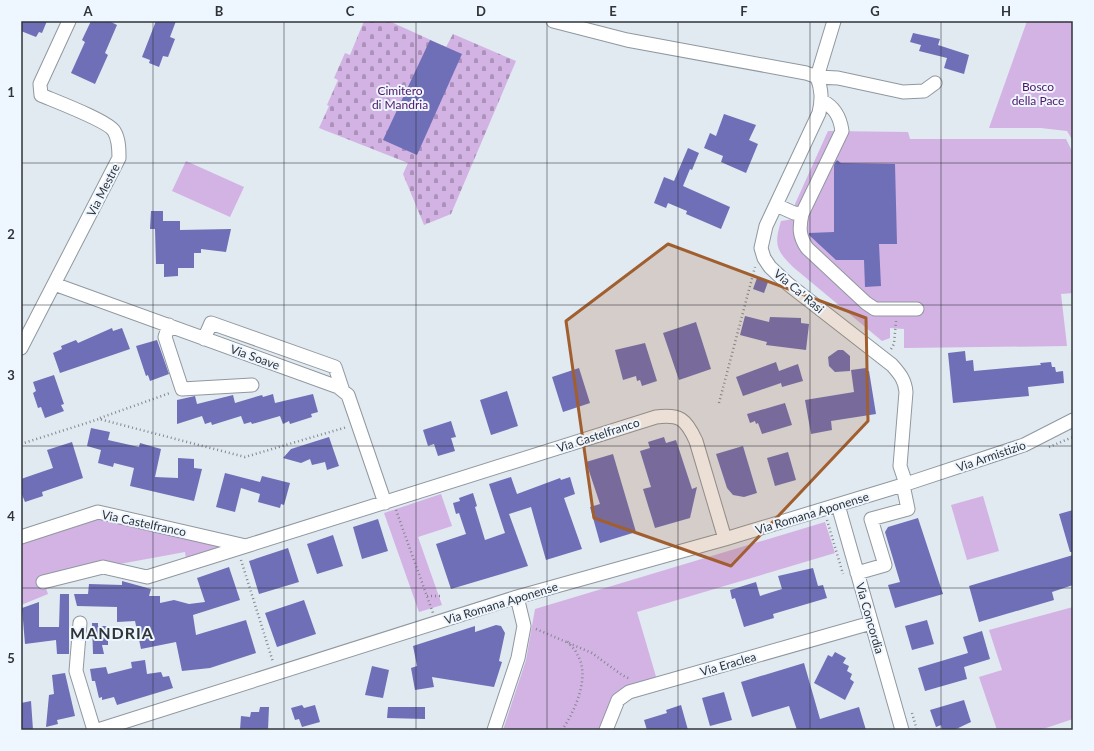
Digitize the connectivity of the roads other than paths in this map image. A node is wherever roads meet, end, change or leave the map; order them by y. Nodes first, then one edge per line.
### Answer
1 (69, 21) edge
2 (553, 21) edge
3 (834, 21) edge
4 (817, 77) junction
5 (935, 83) dead end
6 (822, 101) junction
7 (776, 205) junction
8 (802, 214) junction
9 (54, 284) junction
10 (917, 309) dead end
11 (169, 325) junction
12 (21, 348) edge
13 (252, 385) dead end
14 (1073, 420) edge
15 (904, 484) junction
16 (389, 501) junction
17 (838, 505) junction
18 (21, 537) edge
19 (725, 539) junction
20 (242, 547) junction
21 (857, 573) junction
22 (43, 582) dead end
23 (517, 597) junction
24 (80, 623) dead end
25 (871, 623) junction
26 (94, 730) edge
27 (98, 730) edge
28 (494, 730) edge
29 (606, 730) edge
30 (902, 730) edge

1 - 9 street, Via Mestre
2 - 4 street
3 - 4 street
4 - 5 street
4 - 6 street, Via Ca' Rasi
6 - 7 street, Via Ca' Rasi
6 - 8 street
7 - 8 street
7 - 15 street, Via Ca' Rasi
8 - 10 street
9 - 11 street, Via Soave
9 - 12 street, Via Mestre
11 - 13 street
11 - 16 street, Via Soave
14 - 15 street, Via Armistizio
15 - 17 street, Via Romana Aponense
15 - 21 street, Via Ca' Rasi
16 - 19 street, Via Castelfranco
16 - 20 street, Via Castelfranco
17 - 19 street, Via Romana Aponense
17 - 21 street, Via Concordia
18 - 20 street, Via Castelfranco
19 - 23 street, Via Romana Aponense
20 - 22 street, Via Castelfranco
21 - 25 street, Via Concordia
23 - 27 street, Via Romana Aponense
23 - 28 street
24 - 26 street
25 - 29 street, Via Eraclea
25 - 30 street, Via Concordia

